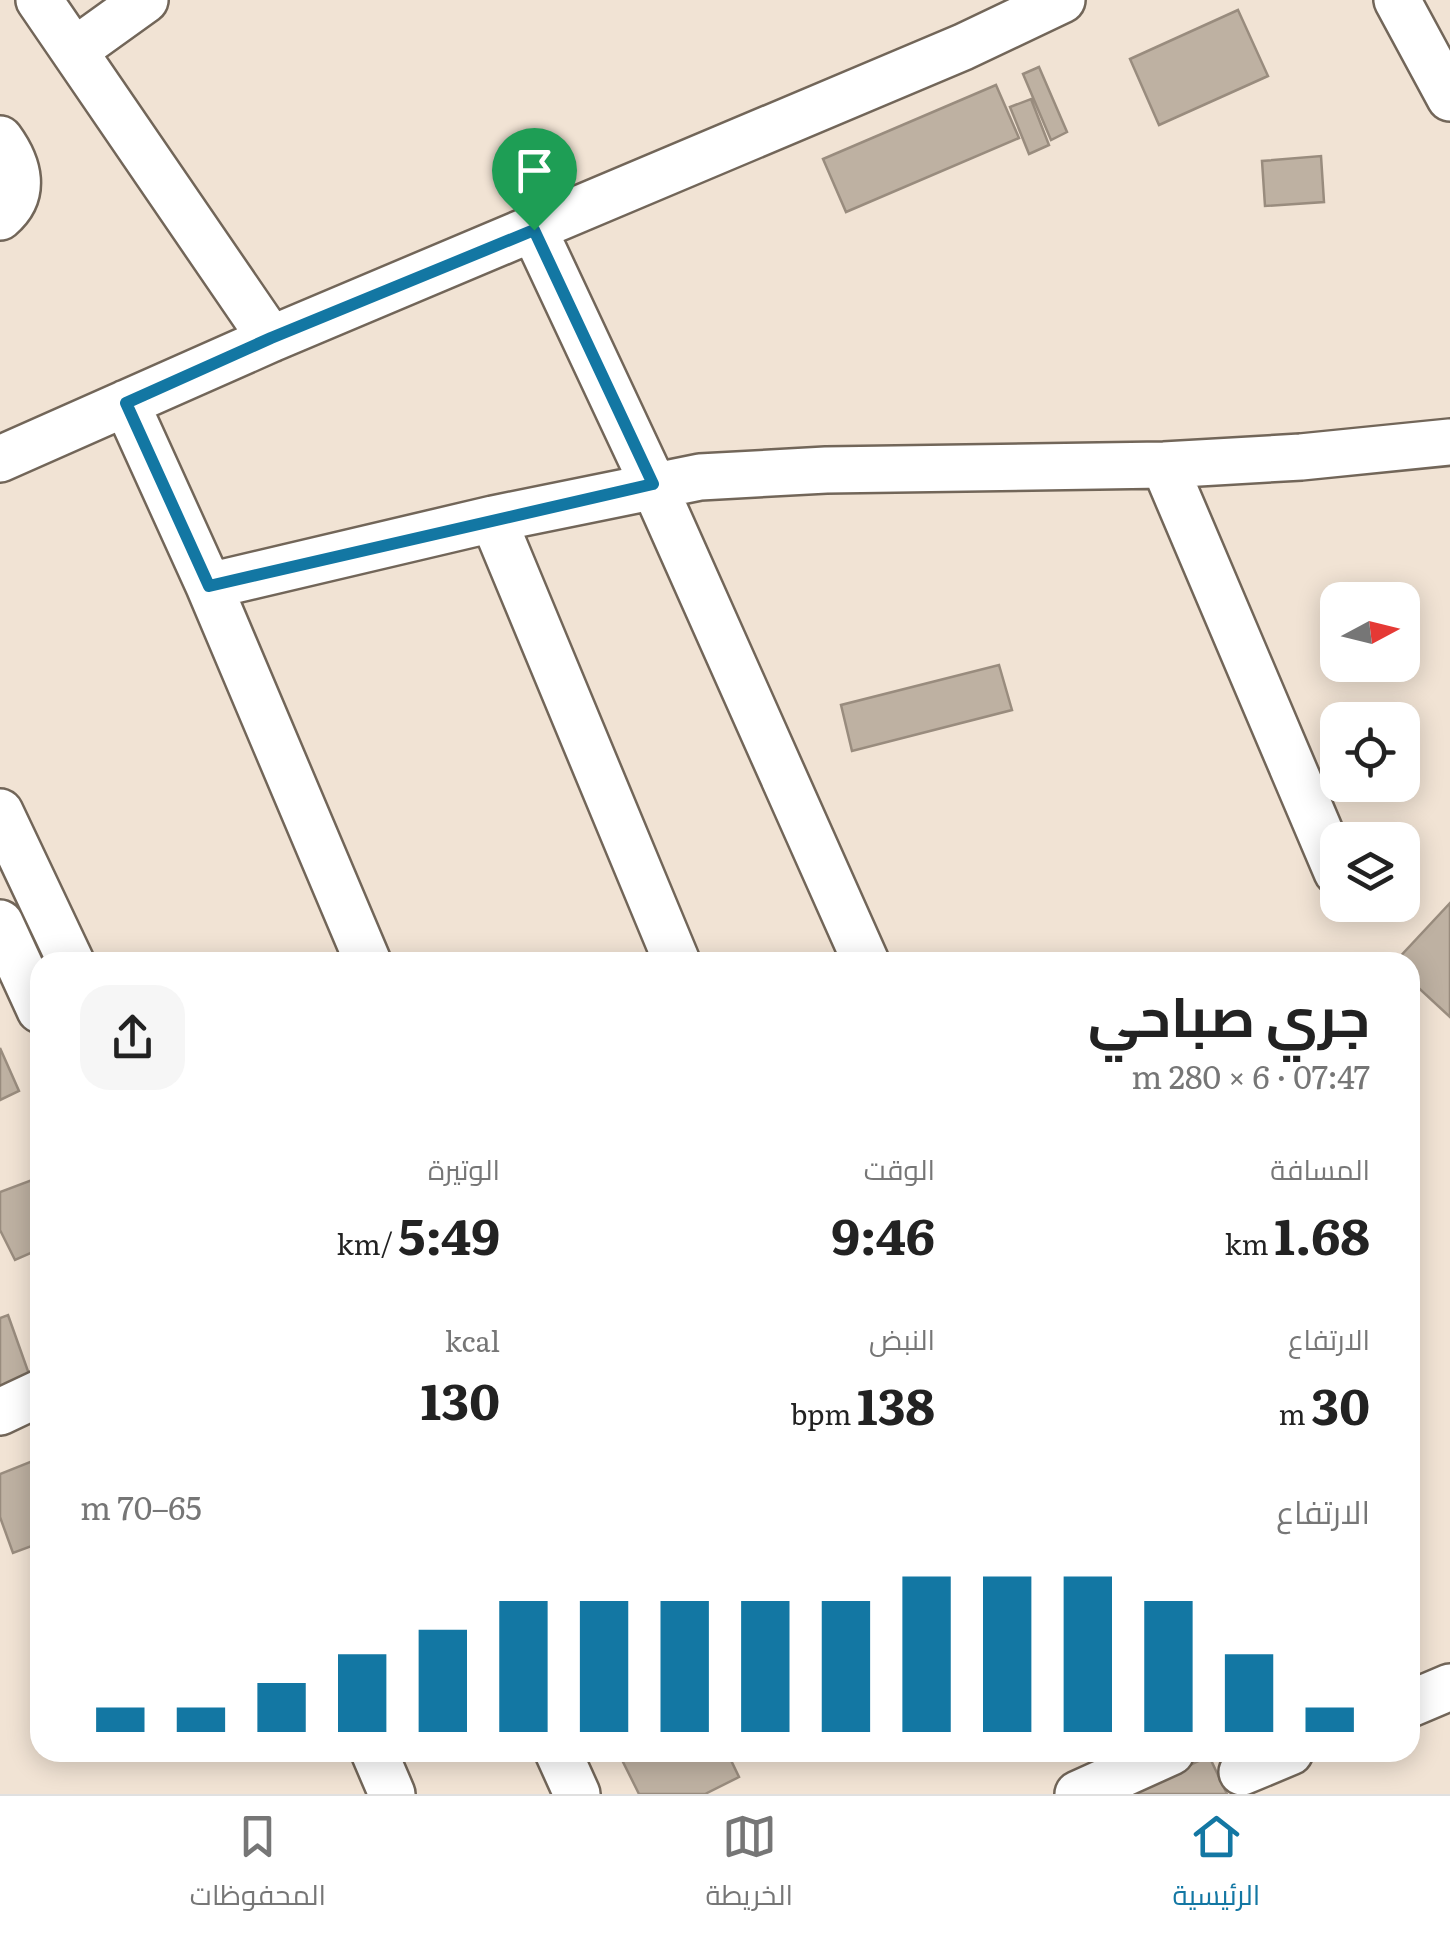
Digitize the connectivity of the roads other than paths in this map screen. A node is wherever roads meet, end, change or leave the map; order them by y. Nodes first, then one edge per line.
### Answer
1 (38, 0) edge
2 (145, 0) edge
3 (1062, 0) edge
4 (1397, 0) edge
5 (74, 51) junction
6 (1450, 98) edge
7 (0, 139) edge
8 (0, 216) edge
9 (534, 230) junction
10 (271, 338) junction
11 (126, 403) junction
12 (1450, 442) edge
13 (0, 459) edge
14 (1164, 464) junction
15 (653, 484) junction
16 (493, 520) junction
17 (209, 586) junction
18 (0, 812) edge
19 (1320, 832) edge
20 (0, 923) edge
21 (67, 952) edge
22 (364, 952) edge
23 (674, 952) edge
24 (862, 952) edge
25 (30, 988) edge
26 (30, 1398) edge
27 (0, 1412) edge
28 (1450, 1687) edge
29 (1420, 1700) edge
30 (378, 1762) edge
31 (563, 1762) edge
32 (1149, 1762) edge
33 (1267, 1762) edge
34 (1242, 1773) edge
35 (392, 1794) edge
36 (578, 1794) edge
37 (1078, 1794) edge

1 - 5 street
2 - 5 street
3 - 9 street
4 - 6 street
5 - 10 street
7 - 8 street
9 - 10 street
9 - 15 street
10 - 11 street
11 - 13 street
11 - 17 street
12 - 14 street
14 - 15 street
14 - 19 street
15 - 16 street
15 - 24 street
16 - 17 street
16 - 23 street
17 - 22 street
18 - 21 street
20 - 25 street
26 - 27 street
28 - 29 street
30 - 35 street
31 - 36 street
32 - 37 street
33 - 34 street

